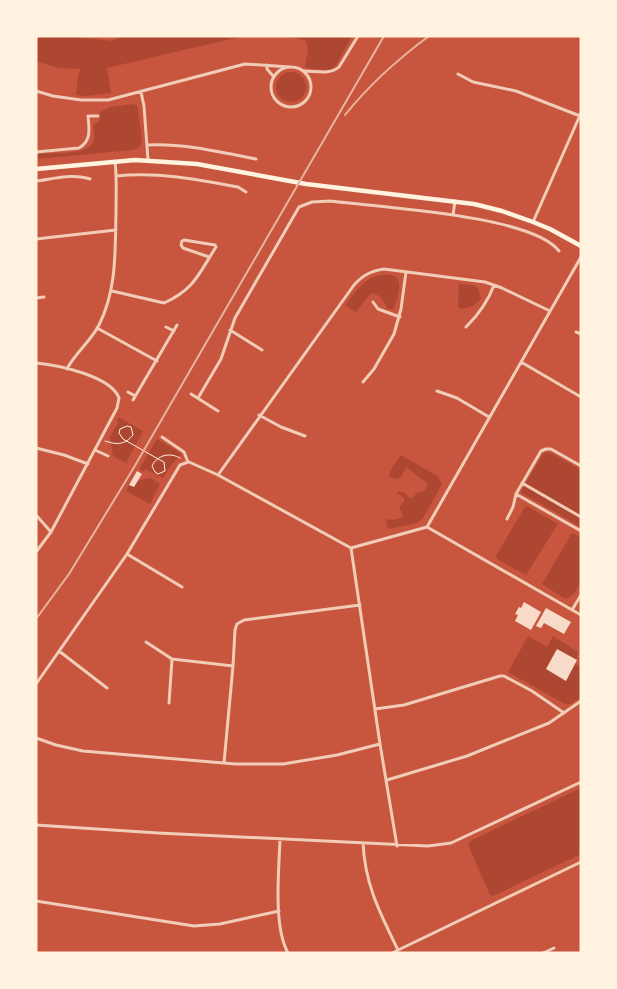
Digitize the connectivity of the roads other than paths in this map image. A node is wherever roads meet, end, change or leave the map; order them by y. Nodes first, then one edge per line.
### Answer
1 (358, 36) edge
2 (267, 66) junction
3 (290, 67) junction
4 (303, 71) junction
5 (458, 74) dead end
6 (274, 77) junction
7 (36, 91) edge
8 (141, 92) junction
9 (580, 115) edge
10 (98, 116) dead end
11 (146, 145) junction
12 (36, 152) edge
13 (256, 159) dead end
14 (148, 160) junction
15 (115, 161) junction
16 (36, 169) edge
17 (116, 176) junction
18 (90, 179) dead end
19 (36, 181) edge
20 (246, 192) dead end
21 (455, 201) junction
22 (454, 215) junction
23 (532, 222) junction
24 (116, 230) junction
25 (36, 239) edge
26 (581, 246) edge
27 (559, 251) dead end
28 (209, 257) junction
29 (581, 257) edge
30 (406, 272) junction
31 (494, 285) junction
32 (112, 291) junction
33 (44, 297) dead end
34 (36, 298) edge
35 (372, 302) dead end
36 (550, 311) junction
37 (400, 317) junction
38 (177, 325) dead end
39 (166, 327) dead end
40 (466, 327) dead end
41 (97, 328) junction
42 (230, 330) junction
43 (174, 331) junction
44 (576, 332) dead end
45 (581, 334) edge
46 (262, 350) dead end
47 (157, 361) junction
48 (521, 362) junction
49 (36, 363) edge
50 (67, 369) junction
51 (363, 382) dead end
52 (437, 391) dead end
53 (128, 392) dead end
54 (191, 394) dead end
55 (581, 397) edge
56 (198, 398) junction
57 (218, 411) dead end
58 (259, 415) junction
59 (489, 416) junction
60 (306, 436) dead end
61 (162, 437) dead end
62 (36, 448) edge
63 (95, 450) junction
64 (108, 456) dead end
65 (188, 462) junction
66 (88, 464) junction
67 (581, 466) edge
68 (218, 475) junction
69 (522, 483) junction
70 (516, 494) junction
71 (36, 515) edge
72 (581, 517) edge
73 (506, 519) dead end
74 (427, 527) junction
75 (581, 531) edge
76 (51, 532) junction
77 (352, 548) junction
78 (36, 552) edge
79 (128, 554) junction
80 (182, 587) dead end
81 (581, 595) edge
82 (360, 605) junction
83 (572, 610) junction
84 (581, 615) edge
85 (146, 642) dead end
86 (59, 651) junction
87 (172, 658) junction
88 (233, 666) junction
89 (36, 684) edge
90 (107, 688) dead end
91 (581, 701) edge
92 (169, 703) dead end
93 (375, 709) junction
94 (564, 713) junction
95 (36, 738) edge
96 (380, 744) junction
97 (224, 763) junction
98 (387, 780) junction
99 (581, 782) edge
100 (36, 825) edge
101 (280, 839) junction
102 (363, 843) junction
103 (398, 846) junction
104 (581, 862) edge
105 (36, 901) edge
106 (279, 911) junction
107 (554, 948) dead end
108 (398, 950) junction
109 (288, 953) edge
110 (392, 953) edge
111 (543, 953) edge

1 - 4 street
2 - 3 street
2 - 6 street
2 - 8 street
3 - 4 street
3 - 6 street
4 - 6 street
5 - 9 street
7 - 8 street
8 - 11 street
9 - 23 street
10 - 12 street
11 - 13 street
11 - 14 street
14 - 15 main road
14 - 21 main road
15 - 16 main road
15 - 17 street
17 - 20 street
17 - 24 street
18 - 19 street
21 - 22 street
21 - 23 main road
22 - 27 street
22 - 42 street
23 - 26 main road
24 - 25 street
24 - 32 street
28 - 28 street
28 - 32 street
29 - 36 street
30 - 31 street
30 - 37 street
30 - 58 street
31 - 36 street
31 - 40 street
32 - 41 street
33 - 34 street
35 - 37 street
36 - 48 street
37 - 51 street
38 - 43 street
39 - 43 street
41 - 47 street
41 - 50 street
42 - 46 street
42 - 56 street
43 - 47 street
44 - 45 street
47 - 53 street
48 - 55 street
48 - 59 street
49 - 50 street
50 - 63 street
52 - 59 street
54 - 56 street
56 - 57 street
58 - 60 street
58 - 68 street
59 - 74 street
61 - 65 street
62 - 66 street
63 - 64 street
63 - 66 street
65 - 68 street
65 - 79 street
66 - 76 street
67 - 69 street
68 - 77 street
69 - 70 street
69 - 72 street
70 - 73 street
70 - 75 street
71 - 76 street
74 - 77 street
74 - 83 street
76 - 78 street
77 - 82 street
79 - 80 street
79 - 86 street
81 - 83 street
82 - 88 street
82 - 93 street
83 - 84 street
85 - 87 street
86 - 89 street
86 - 90 street
87 - 88 street
87 - 92 street
88 - 97 street
91 - 94 street
93 - 94 street
93 - 96 street
94 - 98 street
95 - 97 street
96 - 97 street
96 - 98 street
98 - 103 street
99 - 103 street
100 - 101 street
101 - 102 street
101 - 106 street
102 - 103 street
102 - 108 street
104 - 108 street
105 - 106 street
106 - 109 street
107 - 111 street
108 - 110 street

